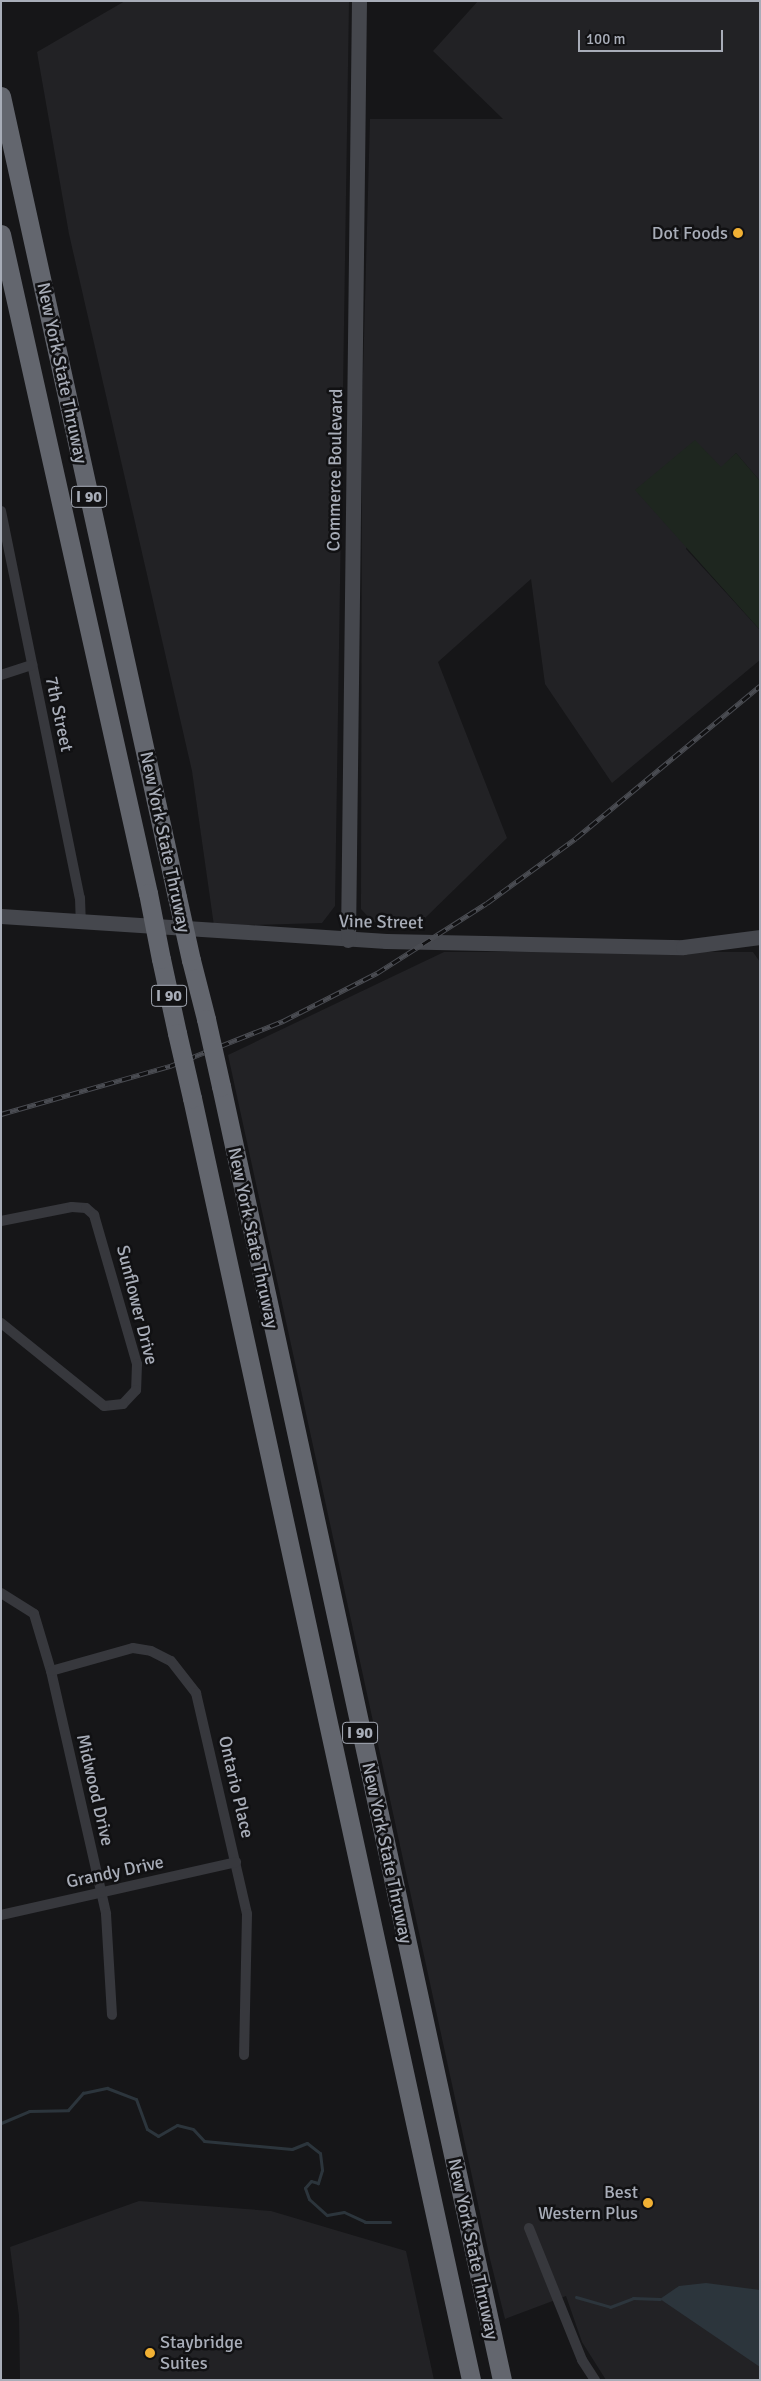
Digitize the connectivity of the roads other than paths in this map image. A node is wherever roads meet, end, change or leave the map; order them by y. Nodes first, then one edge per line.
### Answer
1 (359, 1) edge
2 (1, 96) edge
3 (1, 234) edge
4 (1, 512) edge
5 (3, 531) edge
6 (32, 665) junction
7 (1, 675) edge
8 (1, 916) edge
9 (81, 923) junction
10 (760, 937) edge
11 (348, 940) junction
12 (1, 1222) edge
13 (1, 1323) edge
14 (1, 1593) edge
15 (51, 1671) junction
16 (236, 1862) junction
17 (100, 1892) junction
18 (1, 1915) edge
19 (112, 2015) dead end
20 (244, 2056) dead end
21 (528, 2228) dead end
22 (471, 2380) edge
23 (502, 2380) edge
24 (594, 2380) edge

1 - 11 street, Commerce Boulevard
2 - 23 highway, New York State Thruway / I 90, bridge
3 - 22 highway, New York State Thruway / I 90, bridge
4 - 5 street, 7th Street
5 - 6 street, 7th Street
6 - 7 street
6 - 9 street, 7th Street
8 - 9 street, Vine Street
9 - 11 street, Vine Street
10 - 11 street, Vine Street
12 - 13 street, Sunflower Drive
14 - 15 street, Midwood Drive
15 - 16 street, Ontario Place
15 - 17 street, Midwood Drive
16 - 17 street, Grandy Drive
16 - 20 street, Ontario Place
17 - 18 street, Grandy Drive
17 - 19 street, Midwood Drive
21 - 24 street

